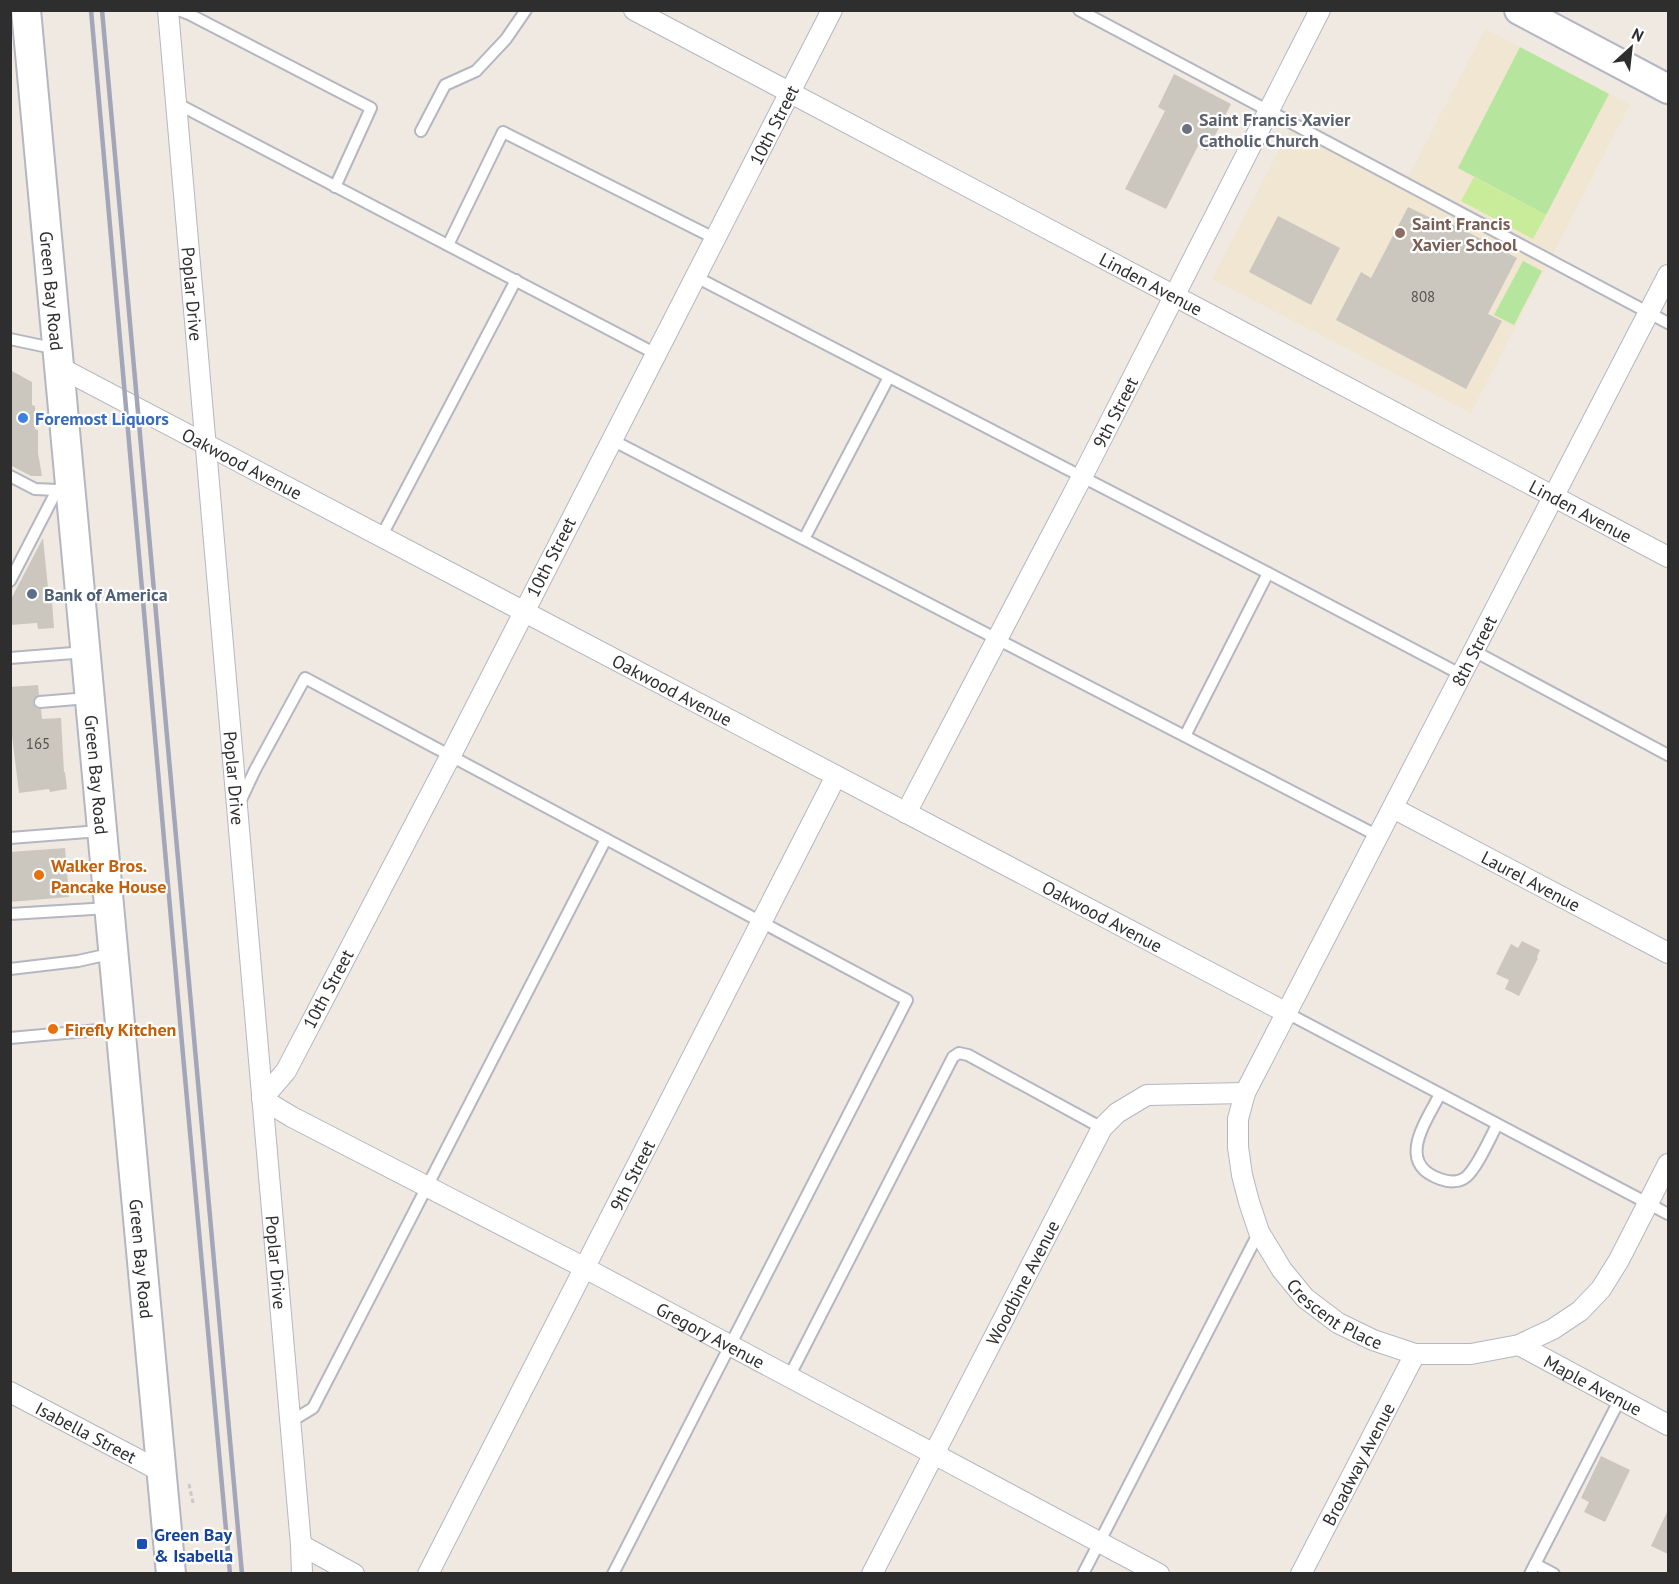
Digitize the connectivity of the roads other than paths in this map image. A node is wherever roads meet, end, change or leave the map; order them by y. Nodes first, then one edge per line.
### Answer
1 (26, 10) edge
2 (168, 10) edge
3 (178, 10) edge
4 (526, 10) edge
5 (634, 10) edge
6 (832, 10) edge
7 (1079, 10) edge
8 (1320, 10) edge
9 (1519, 10) edge
10 (1668, 90) edge
11 (790, 93) junction
12 (176, 104) junction
13 (1268, 111) junction
14 (421, 131) dead end
15 (335, 187) junction
16 (716, 239) junction
17 (448, 245) junction
18 (1668, 275) edge
19 (696, 277) junction
20 (516, 280) junction
21 (1173, 295) junction
22 (1649, 313) junction
23 (1668, 323) edge
24 (10, 339) edge
25 (656, 354) junction
26 (58, 358) junction
27 (889, 377) junction
28 (612, 440) junction
29 (206, 444) junction
30 (10, 476) edge
31 (1082, 477) junction
32 (63, 485) junction
33 (1554, 497) junction
34 (381, 537) junction
35 (804, 540) junction
36 (1668, 557) edge
37 (1268, 573) junction
38 (10, 581) edge
39 (523, 612) junction
40 (997, 639) junction
41 (1474, 651) junction
42 (86, 652) junction
43 (10, 658) edge
44 (1462, 675) junction
45 (90, 697) junction
46 (40, 702) dead end
47 (1185, 736) junction
48 (451, 755) junction
49 (1668, 755) edge
50 (836, 776) junction
51 (237, 808) junction
52 (1393, 808) junction
53 (906, 813) junction
54 (102, 831) junction
55 (1378, 836) junction
56 (10, 838) edge
57 (606, 839) junction
58 (110, 908) junction
59 (10, 914) edge
60 (762, 922) junction
61 (114, 952) junction
62 (1668, 953) edge
63 (10, 969) edge
64 (1283, 1020) junction
65 (121, 1028) junction
66 (10, 1038) edge
67 (1245, 1093) junction
68 (1440, 1094) junction
69 (262, 1099) junction
70 (1497, 1125) junction
71 (1102, 1128) junction
72 (1668, 1164) edge
73 (428, 1187) junction
74 (1648, 1203) junction
75 (1668, 1214) edge
76 (1259, 1232) junction
77 (585, 1269) junction
78 (1519, 1345) junction
79 (729, 1346) junction
80 (1415, 1354) junction
81 (789, 1377) junction
82 (10, 1392) edge
83 (1620, 1399) junction
84 (290, 1422) junction
85 (1668, 1425) edge
86 (933, 1454) junction
87 (162, 1472) junction
88 (1100, 1542) junction
89 (301, 1545) junction
90 (1533, 1569) edge
91 (171, 1574) edge
92 (302, 1574) edge
93 (354, 1574) edge
94 (428, 1574) edge
95 (613, 1574) edge
96 (872, 1574) edge
97 (1083, 1574) edge
98 (1159, 1574) edge
99 (1301, 1574) edge
100 (1554, 1574) edge

1 - 26 main road, Green Bay Road
2 - 12 street, Poplar Drive
3 - 15 lane
4 - 14 lane
5 - 11 street, Linden Avenue
6 - 11 street, 10th Street
7 - 13 lane
8 - 13 street, 9th Street
9 - 10 main road
11 - 16 street, 10th Street
11 - 21 street, Linden Avenue
12 - 15 lane
12 - 29 street, Poplar Drive
13 - 21 street, 9th Street
13 - 22 lane
15 - 17 lane
16 - 17 lane
16 - 19 street, 10th Street
17 - 20 lane
18 - 22 street, 8th Street
19 - 25 street, 10th Street
19 - 27 lane
20 - 25 lane
20 - 34 lane
21 - 31 street, 9th Street
21 - 33 street, Linden Avenue
22 - 23 lane
22 - 33 street, 8th Street
24 - 26 lane
25 - 28 street, 10th Street
26 - 29 street, Oakwood Avenue
26 - 32 main road, Green Bay Road
27 - 31 lane
27 - 35 lane
28 - 35 lane
28 - 39 street, 10th Street
29 - 34 street, Oakwood Avenue
29 - 51 street, Poplar Drive
30 - 32 lane
31 - 37 lane
31 - 40 street, 9th Street
32 - 38 lane
32 - 42 main road, Green Bay Road
33 - 36 street, Linden Avenue
33 - 41 street, 8th Street
34 - 39 street, Oakwood Avenue
35 - 40 lane
37 - 44 lane
37 - 47 lane
39 - 48 street, 10th Street
39 - 50 street, Oakwood Avenue
40 - 47 lane
40 - 53 street, 9th Street
41 - 44 street, 8th Street
41 - 49 lane
42 - 43 lane
42 - 45 main road, Green Bay Road
44 - 52 street, 8th Street
45 - 46 lane
45 - 54 main road, Green Bay Road
47 - 55 lane
48 - 51 lane
48 - 57 lane
48 - 69 street, 10th Street
50 - 53 street, Oakwood Avenue
50 - 60 street, 9th Street
51 - 69 street, Poplar Drive
52 - 55 street, 8th Street
52 - 62 street, Laurel Avenue
53 - 64 street, Oakwood Avenue
54 - 56 lane
54 - 58 main road, Green Bay Road
55 - 64 street, 8th Street
57 - 60 lane
57 - 73 lane
58 - 59 lane
58 - 61 main road, Green Bay Road
60 - 77 street, 9th Street
60 - 79 lane
61 - 63 lane
61 - 65 main road, Green Bay Road
64 - 67 street, Crescent Place
64 - 68 lane
65 - 66 lane
65 - 87 main road, Green Bay Road
67 - 71 street, Woodbine Avenue
67 - 76 street, Crescent Place
68 - 70 lane
68 - 70 lane
69 - 73 street, Gregory Avenue
69 - 84 street, Poplar Drive
70 - 74 lane
71 - 81 lane
71 - 86 street, Woodbine Avenue
72 - 74 street, Crescent Place
73 - 77 street, Gregory Avenue
73 - 84 lane
74 - 75 lane
74 - 78 street, Crescent Place
76 - 80 street, Crescent Place
76 - 88 lane
77 - 79 street, Gregory Avenue
77 - 94 street, 9th Street
78 - 80 street, Crescent Place
78 - 83 street, Maple Avenue
79 - 81 street, Gregory Avenue
79 - 95 lane
80 - 99 street, Broadway Avenue
81 - 86 street, Gregory Avenue
82 - 87 street, Isabella Street
83 - 85 street, Maple Avenue
83 - 90 lane
84 - 89 street, Poplar Drive
86 - 88 street, Gregory Avenue
86 - 96 street, Woodbine Avenue
87 - 91 main road, Green Bay Road
88 - 97 lane
88 - 98 street, Gregory Avenue
89 - 92 street, Poplar Drive
89 - 93 street
90 - 100 lane

